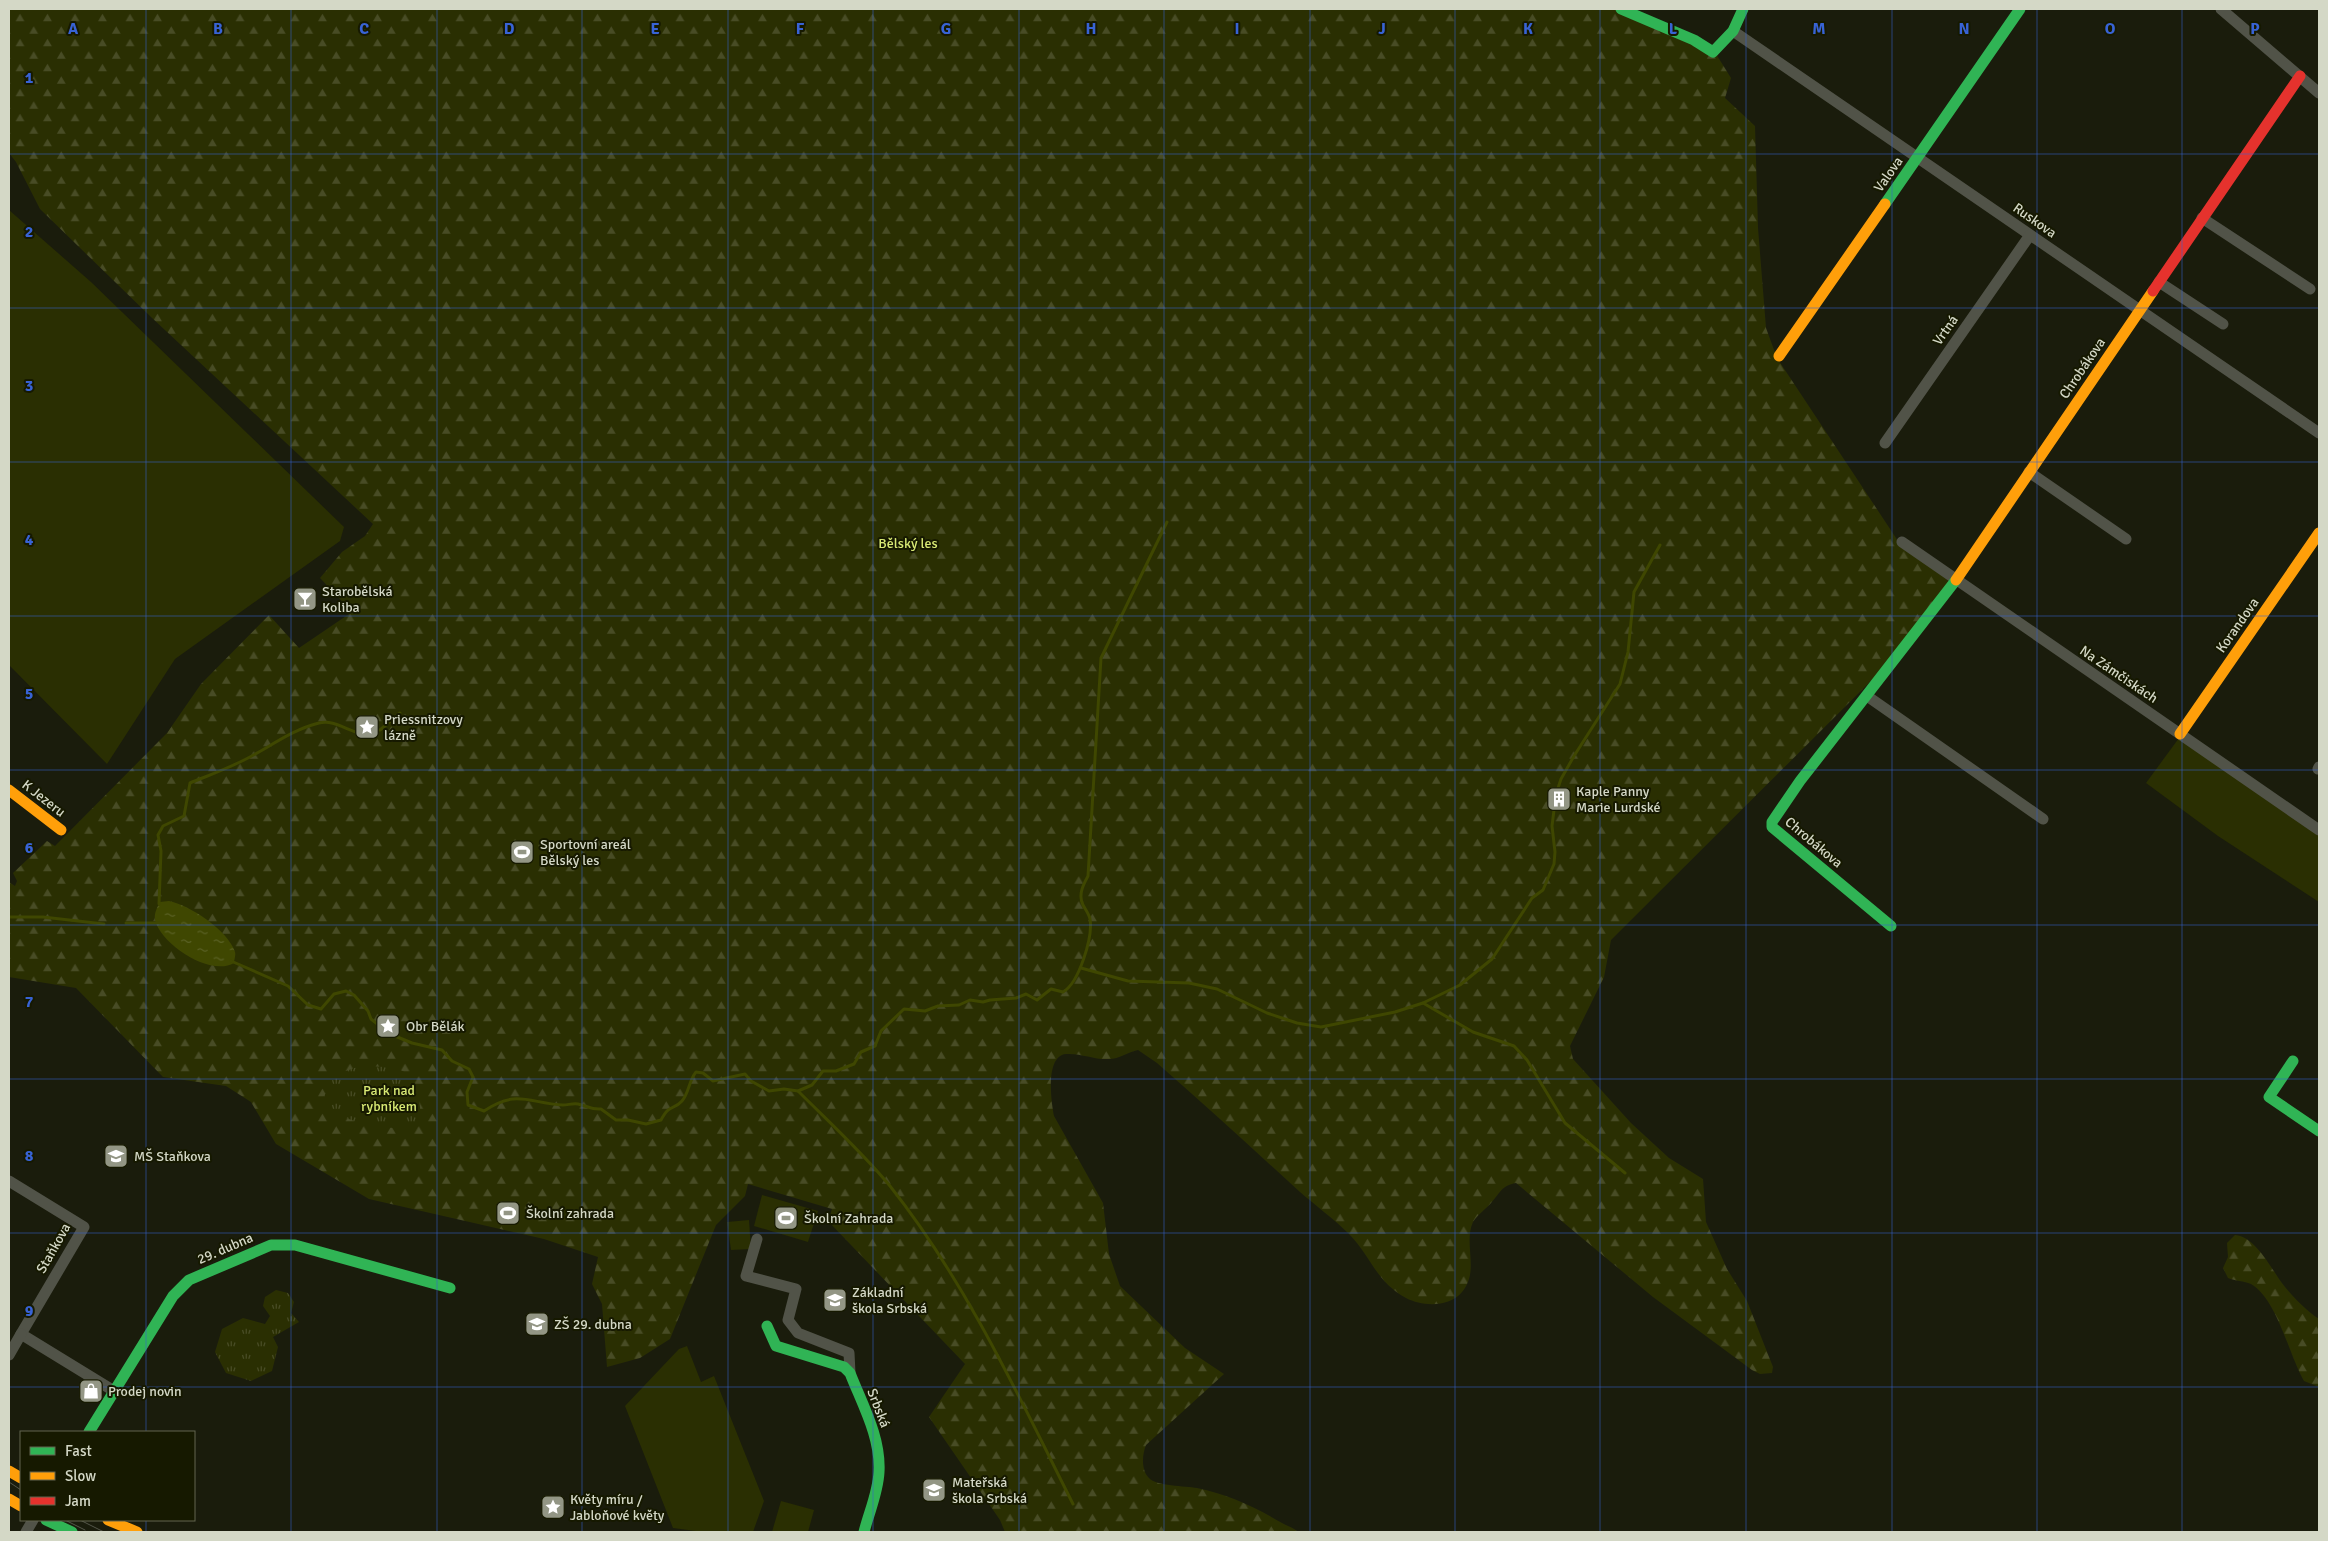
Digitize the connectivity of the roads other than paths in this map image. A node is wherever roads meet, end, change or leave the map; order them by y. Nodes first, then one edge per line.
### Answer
1 (1622, 9) edge
2 (1743, 9) edge
3 (2020, 9) edge
4 (2221, 9) edge
5 (1733, 31) junction
6 (2300, 76) junction
7 (2319, 93) edge
8 (1918, 158) junction
9 (2202, 218) junction
10 (2030, 235) junction
11 (2159, 282) junction
12 (2310, 289) dead end
13 (2139, 311) junction
14 (2223, 324) dead end
15 (1779, 356) dead end
16 (2319, 433) edge
17 (1885, 443) dead end
18 (2030, 472) junction
19 (2319, 533) edge
20 (2126, 538) dead end
21 (1902, 542) dead end
22 (1956, 581) junction
23 (1868, 696) junction
24 (2180, 734) junction
25 (9, 790) edge
26 (2043, 819) dead end
27 (60, 830) dead end
28 (2319, 830) edge
29 (1891, 926) dead end
30 (2277, 1062) dead end
31 (2319, 1131) edge
32 (9, 1181) edge
33 (757, 1239) dead end
34 (450, 1288) dead end
35 (767, 1326) dead end
36 (21, 1334) junction
37 (9, 1355) edge
38 (850, 1373) junction
39 (114, 1391) junction
40 (90, 1431) edge
41 (9, 1471) edge
42 (20, 1477) edge
43 (9, 1499) edge
44 (20, 1505) edge
45 (32, 1521) edge
46 (48, 1521) edge
47 (110, 1521) edge
48 (26, 1532) edge
49 (72, 1532) edge
50 (137, 1532) edge
51 (864, 1532) edge

1 - 5 street
2 - 5 street
3 - 8 street, Valova
4 - 6 street
5 - 8 street, Ruskova
6 - 7 street
6 - 9 street, Chrobákova
8 - 10 street, Ruskova
8 - 15 street, Valova
9 - 11 street, Chrobákova
9 - 12 street
10 - 13 street, Ruskova
10 - 17 street, Vrtná
11 - 13 street, Chrobákova
11 - 14 street
13 - 16 street, Ruskova
13 - 18 street, Chrobákova
18 - 20 street
18 - 22 street, Chrobákova
19 - 24 street, Korandova
21 - 22 street, Na Zámčiskách
22 - 23 street, Chrobákova
22 - 24 street, Na Zámčiskách
23 - 26 street
23 - 29 street, Chrobákova
24 - 28 street, Na Zámčiskách
25 - 27 street, K Jezeru
30 - 31 street
32 - 36 street, Staňkova
33 - 38 street
34 - 39 street, 29. dubna
35 - 38 street
36 - 37 street, Staňkova
36 - 39 street
38 - 51 street, Srbská
39 - 40 street, 29. dubna
41 - 42 street
43 - 44 street
45 - 48 street
46 - 49 street
47 - 50 street

